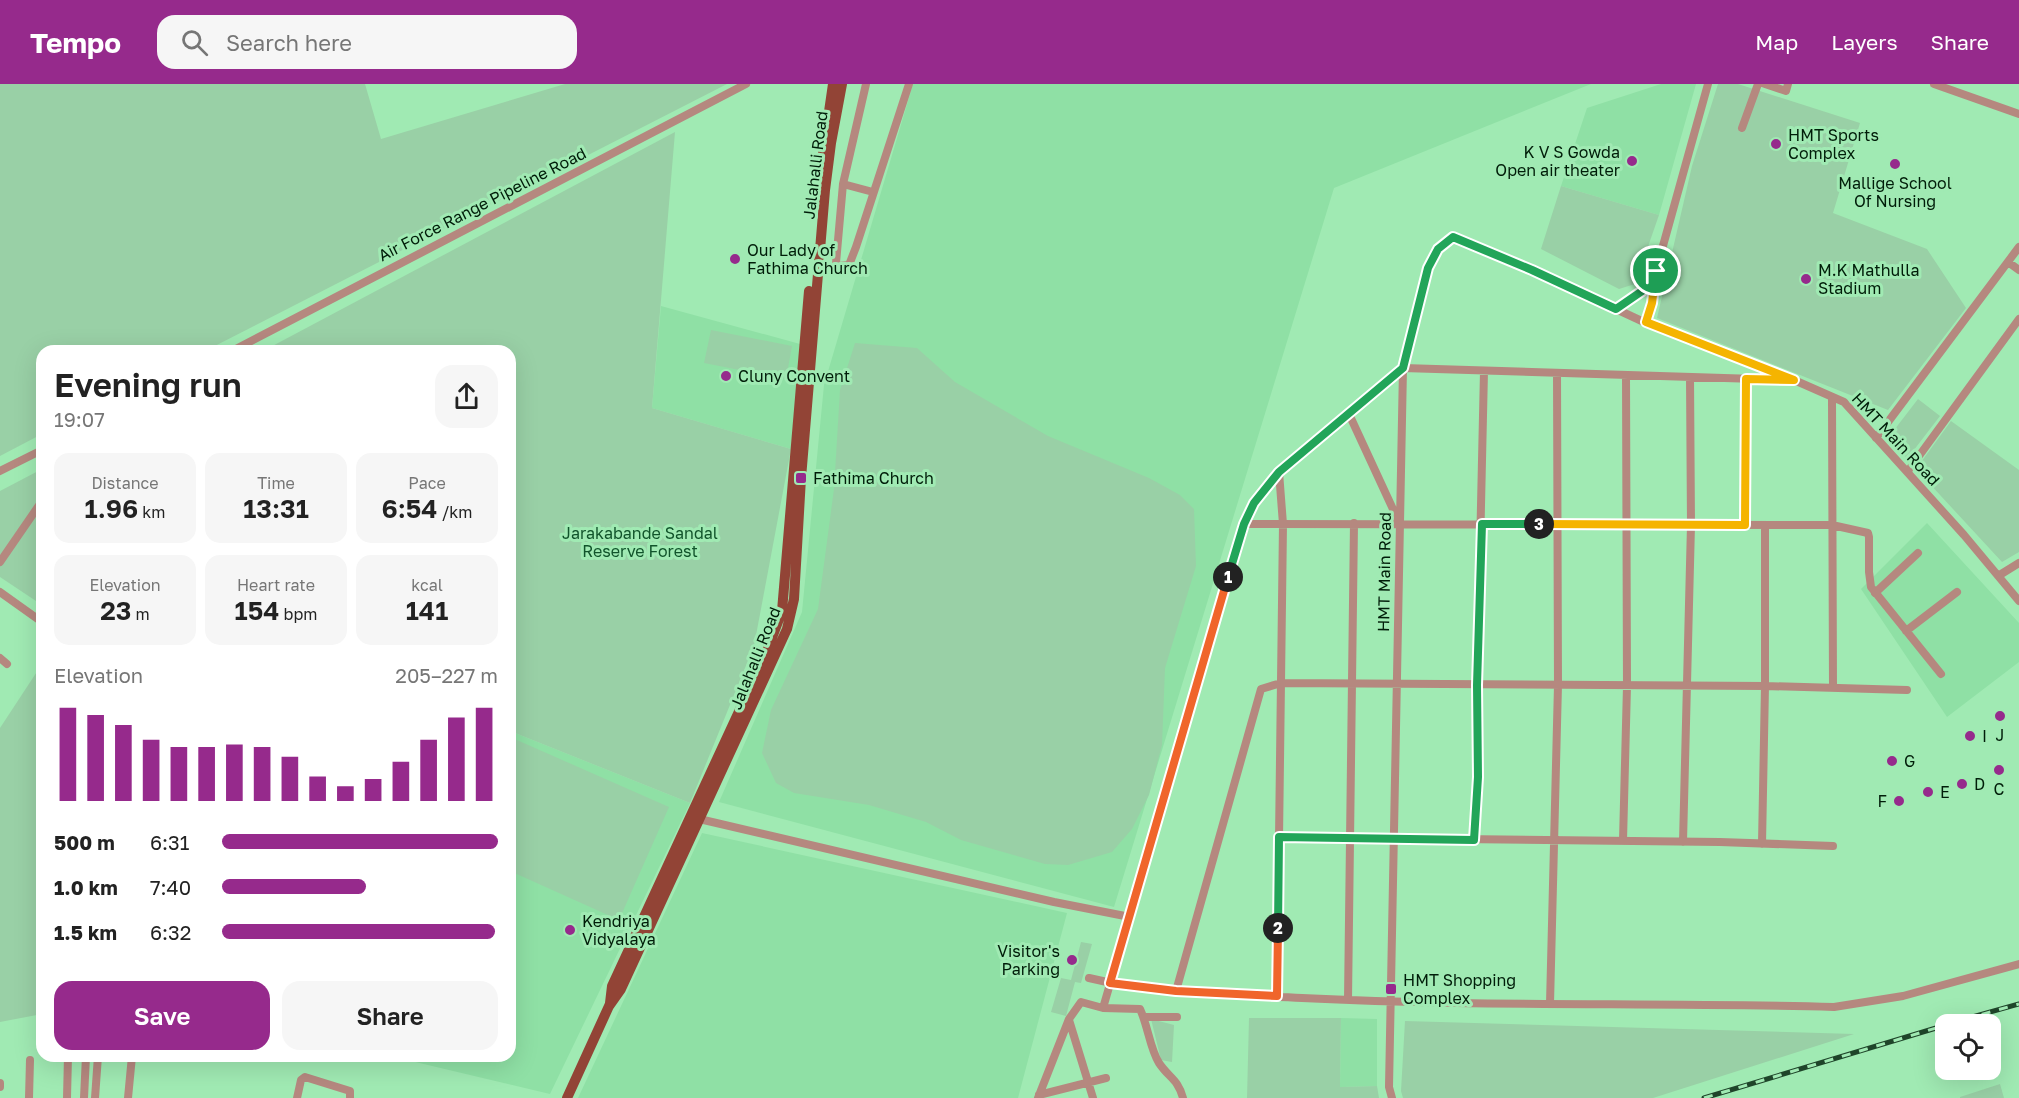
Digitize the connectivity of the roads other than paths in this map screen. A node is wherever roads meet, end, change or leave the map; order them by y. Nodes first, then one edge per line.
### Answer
1 (746, 84) edge
2 (833, 84) edge
3 (842, 84) edge
4 (866, 84) edge
5 (909, 84) edge
6 (1708, 84) edge
7 (1758, 84) edge
8 (1765, 84) edge
9 (1788, 84) edge
10 (1934, 84) edge
11 (1946, 86) edge
12 (2018, 112) edge
13 (1742, 128) dead end
14 (843, 184) junction
15 (873, 192) junction
16 (2019, 247) edge
17 (2008, 262) junction
18 (2019, 270) edge
19 (1656, 271) junction
20 (1616, 309) junction
21 (2019, 319) edge
22 (1646, 322) junction
23 (244, 345) edge
24 (1403, 368) junction
25 (1484, 371) junction
26 (1557, 373) junction
27 (1626, 375) junction
28 (1690, 377) junction
29 (1746, 379) junction
30 (1794, 380) junction
31 (1832, 397) junction
32 (1349, 414) junction
33 (1876, 438) junction
34 (36, 453) edge
35 (0, 471) edge
36 (1908, 471) junction
37 (1279, 472) junction
38 (36, 510) edge
39 (1354, 523) junction
40 (1399, 523) junction
41 (1244, 524) junction
42 (1283, 524) junction
43 (1482, 524) junction
44 (1558, 524) junction
45 (1627, 524) junction
46 (1691, 525) junction
47 (1745, 525) junction
48 (1832, 525) junction
49 (1765, 526) junction
50 (793, 538) junction
51 (1918, 553) dead end
52 (0, 562) edge
53 (2019, 563) edge
54 (1998, 576) junction
55 (0, 592) edge
56 (1875, 592) junction
57 (1957, 592) dead end
58 (2019, 601) edge
59 (36, 618) edge
60 (1906, 631) junction
61 (1941, 674) dead end
62 (1281, 683) junction
63 (1352, 684) junction
64 (1397, 684) junction
65 (1477, 685) junction
66 (1558, 685) junction
67 (1627, 686) junction
68 (1688, 686) junction
69 (1766, 686) junction
70 (1833, 687) junction
71 (1907, 690) dead end
72 (696, 818) junction
73 (1279, 837) junction
74 (1350, 838) junction
75 (1395, 839) junction
76 (1474, 840) junction
77 (1555, 841) junction
78 (1623, 841) junction
79 (1683, 842) junction
80 (1762, 844) junction
81 (1833, 846) dead end
82 (1130, 917) junction
83 (2019, 964) edge
84 (1089, 978) dead end
85 (1110, 983) junction
86 (1176, 991) junction
87 (1277, 996) junction
88 (1347, 1000) junction
89 (1391, 1003) junction
90 (1550, 1004) junction
91 (1103, 1008) junction
92 (1144, 1017) junction
93 (1178, 1017) dead end
94 (1069, 1019) junction
95 (30, 1060) dead end
96 (68, 1062) edge
97 (86, 1062) edge
98 (98, 1062) edge
99 (131, 1062) edge
100 (1106, 1078) dead end
101 (1088, 1083) junction
102 (1038, 1096) edge
103 (29, 1098) edge
104 (67, 1098) edge
105 (84, 1098) edge
106 (95, 1098) edge
107 (128, 1098) edge
108 (297, 1098) edge
109 (350, 1098) edge
110 (567, 1098) edge
111 (1093, 1098) edge
112 (1183, 1098) edge
113 (1392, 1098) edge

1 - 23 street, Air Force Range Pipeline Road
2 - 50 main road
3 - 50 main road, Jalahalli Road
4 - 14 street
5 - 15 street
6 - 19 street
7 - 13 street
8 - 9 street
10 - 11 street
11 - 12 street
14 - 15 street
14 - 15 street
16 - 17 street
17 - 18 street
17 - 33 street
19 - 20 street
19 - 22 street
20 - 22 street, HMT Main Road
20 - 24 street, HMT Main Road
21 - 36 street
22 - 30 street, HMT Main Road
24 - 25 street
24 - 32 street
24 - 40 street, HMT Main Road
25 - 26 street
25 - 43 street
26 - 27 street
26 - 44 street
27 - 28 street
27 - 45 street
28 - 29 street
28 - 46 street
29 - 30 street
29 - 47 street
30 - 31 street, HMT Main Road
31 - 33 street, HMT Main Road
31 - 48 street
32 - 37 street
32 - 40 street
33 - 36 street, HMT Main Road
34 - 35 street
36 - 54 street, HMT Main Road
37 - 41 street
37 - 42 street
38 - 52 street
39 - 40 street
39 - 42 street
39 - 63 street
40 - 43 street
40 - 64 street, HMT Main Road
41 - 42 street
41 - 82 street
42 - 62 street
43 - 44 street
43 - 65 street
44 - 45 street
44 - 66 street
45 - 46 street
45 - 67 street
46 - 47 street
46 - 68 street
47 - 49 street
48 - 49 street
48 - 56 street
48 - 70 street
49 - 69 street
50 - 72 main road, Jalahalli Road
51 - 56 street
53 - 54 street
54 - 58 street, HMT Main Road
55 - 59 street
56 - 60 street
57 - 60 street
60 - 61 street
62 - 63 street
62 - 73 street
62 - 86 street
63 - 64 street
63 - 74 street
64 - 65 street
64 - 75 street, HMT Main Road
65 - 66 street
65 - 76 street
66 - 67 street
66 - 77 street
67 - 68 street
67 - 78 street
68 - 69 street
68 - 79 street
69 - 70 street
69 - 80 street
70 - 71 street
72 - 82 street
72 - 110 main road, Jalahalli Road
73 - 74 street
73 - 87 street
74 - 75 street
74 - 88 street
75 - 76 street
75 - 89 street, HMT Main Road
76 - 77 street
77 - 78 street
77 - 90 street
78 - 79 street
79 - 80 street
80 - 81 street
82 - 85 street
83 - 90 street
84 - 85 street
85 - 86 street
85 - 91 street
86 - 87 street
87 - 88 street
88 - 89 street
89 - 90 street
89 - 113 street, HMT Main Road
91 - 92 street
91 - 94 street
92 - 93 street
92 - 112 street
94 - 101 street
94 - 102 street
95 - 103 street
96 - 104 street
97 - 105 street
98 - 106 street
99 - 107 street
100 - 101 street
101 - 102 street
101 - 111 street
108 - 109 street

